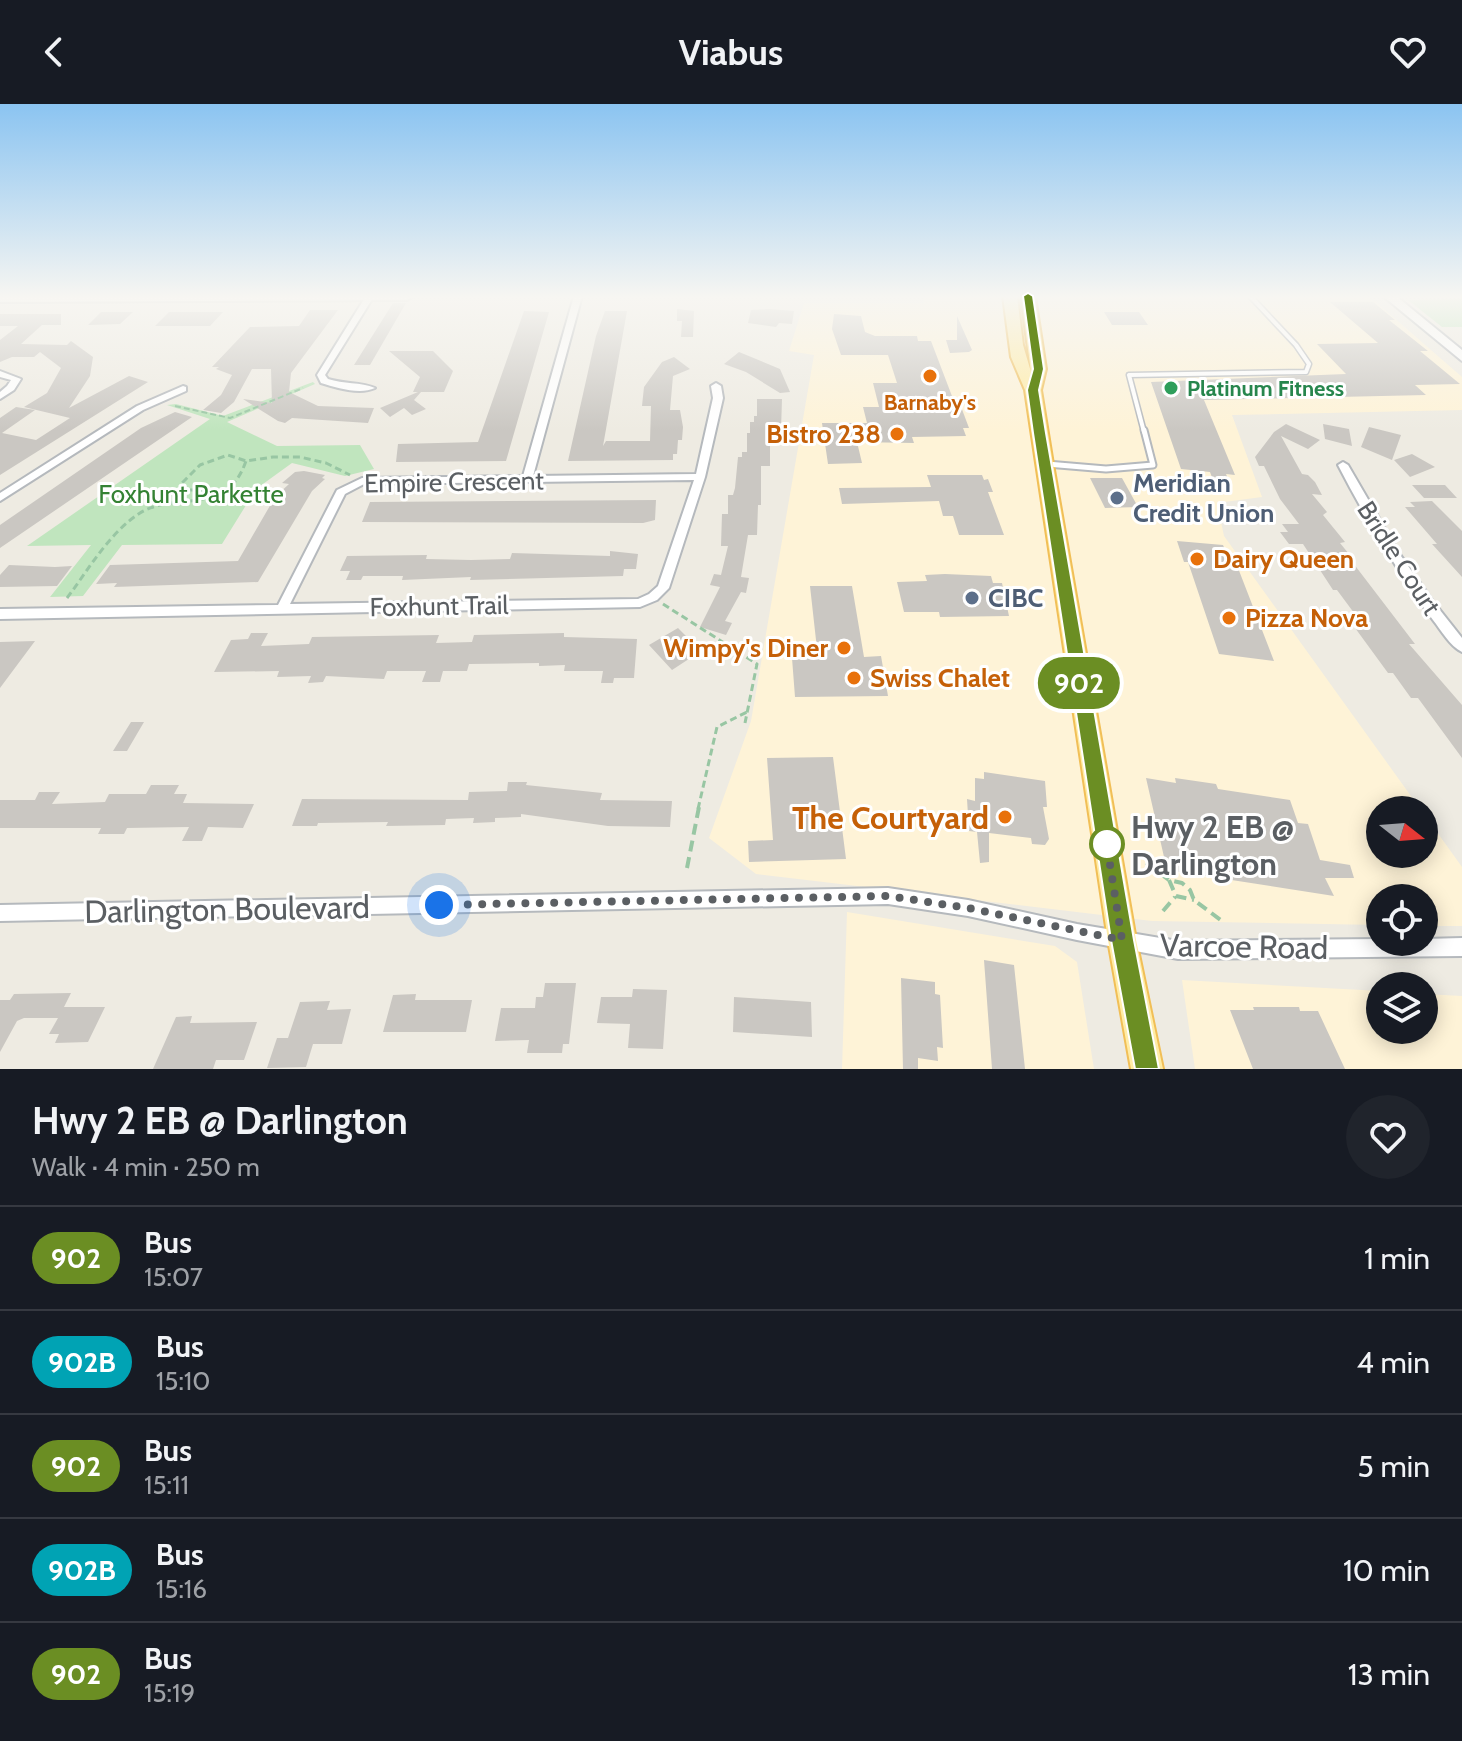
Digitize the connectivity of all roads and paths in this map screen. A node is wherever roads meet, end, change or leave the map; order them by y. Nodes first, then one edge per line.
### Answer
1 (342, 341) edge
2 (566, 341) edge
3 (1016, 341) edge
4 (1035, 341) edge
5 (1292, 341) edge
6 (1443, 341) edge
7 (1462, 357) edge
8 (0, 374) edge
9 (716, 386) dead end
10 (303, 388) dead end
11 (370, 388) dead end
12 (183, 389) dead end
13 (1033, 390) junction
14 (0, 396) edge
15 (164, 396) junction
16 (246, 461) junction
17 (1044, 464) junction
18 (1343, 465) dead end
19 (350, 475) dead end
20 (700, 477) junction
21 (527, 480) junction
22 (219, 490) junction
23 (0, 498) edge
24 (195, 503) junction
25 (197, 509) dead end
26 (653, 597) junction
27 (67, 598) dead end
28 (282, 609) junction
29 (0, 614) edge
30 (1462, 647) edge
31 (747, 712) junction
32 (745, 723) dead end
33 (1146, 863) dead end
34 (687, 868) dead end
35 (1169, 880) junction
36 (1175, 897) junction
37 (1194, 900) junction
38 (1163, 911) dead end
39 (0, 913) edge
40 (1222, 921) dead end
41 (1122, 940) junction
42 (1462, 947) edge
43 (1147, 1069) edge

1 - 11 street
2 - 21 street
3 - 13 main road
4 - 13 main road
5 - 17 lane
6 - 7 main road
8 - 14 street
9 - 20 street
10 - 15 path
12 - 15 street
13 - 17 main road
15 - 23 street
16 - 19 path
16 - 22 path
16 - 22 path
17 - 41 main road
18 - 30 street, Bridle Court
20 - 21 street, Empire Crescent
20 - 26 street
21 - 28 street, Empire Crescent
22 - 24 path
24 - 25 path
24 - 27 path
26 - 28 street, Foxhunt Trail
26 - 31 path
28 - 29 street, Foxhunt Trail
31 - 32 path
31 - 34 path
33 - 35 path
35 - 36 path
35 - 37 path
36 - 37 path
36 - 38 path
37 - 40 path
39 - 41 street, Darlington Boulevard
41 - 42 street, Varcoe Road
41 - 43 main road

